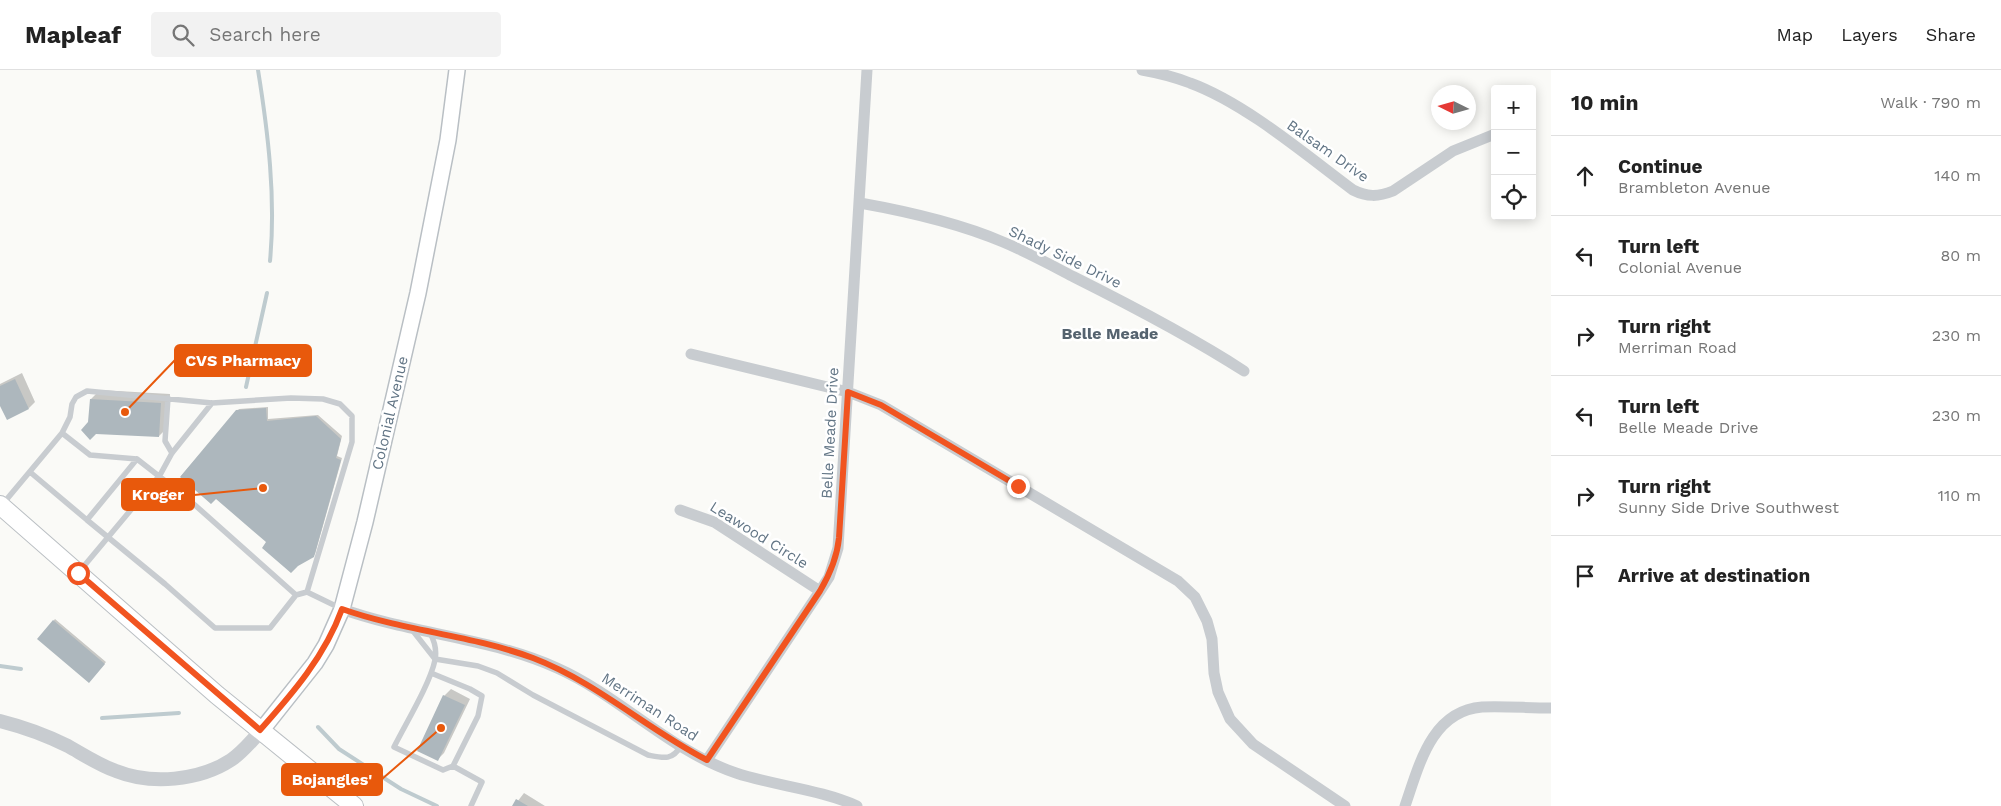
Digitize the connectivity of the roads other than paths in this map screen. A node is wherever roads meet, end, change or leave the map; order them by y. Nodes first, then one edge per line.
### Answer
1 (457, 70) edge
2 (868, 70) edge
3 (1142, 70) edge
4 (1491, 136) edge
5 (860, 202) junction
6 (691, 354) dead end
7 (1244, 371) dead end
8 (848, 392) junction
9 (168, 398) junction
10 (212, 403) junction
11 (62, 433) junction
12 (172, 453) junction
13 (137, 459) junction
14 (30, 472) junction
15 (160, 475) junction
16 (1, 506) edge
17 (680, 510) dead end
18 (86, 520) junction
19 (109, 537) junction
20 (78, 573) junction
21 (820, 591) junction
22 (307, 592) junction
23 (296, 595) junction
24 (342, 609) junction
25 (410, 628) junction
26 (430, 632) junction
27 (435, 659) junction
28 (431, 672) junction
29 (1551, 708) edge
30 (0, 722) edge
31 (260, 730) junction
32 (682, 746) junction
33 (707, 760) junction
34 (453, 766) junction
35 (354, 806) edge
36 (471, 806) edge
37 (856, 806) edge
38 (1345, 806) edge
39 (1405, 806) edge

1 - 24 main road, Colonial Avenue
2 - 5 street, Belle Meade Drive
3 - 4 street, Balsam Drive
5 - 7 street, Shady Side Drive
5 - 8 street, Belle Meade Drive
6 - 8 street
8 - 21 street, Belle Meade Drive
8 - 38 street
9 - 10 lane
9 - 11 lane
9 - 12 lane
10 - 12 lane
10 - 22 lane
11 - 13 lane
11 - 14 lane
12 - 15 lane
13 - 15 lane
13 - 18 lane
14 - 16 lane
14 - 18 lane
15 - 19 lane
15 - 23 lane
16 - 20 main road
17 - 21 street, Leawood Circle
18 - 19 lane
19 - 20 lane
19 - 23 lane
20 - 31 main road
21 - 33 street, Belle Meade Drive
22 - 23 lane
22 - 24 lane
24 - 25 street, Merriman Road
24 - 31 main road, Colonial Avenue
25 - 26 street, Merriman Road
25 - 27 lane
26 - 27 lane
26 - 32 street, Merriman Road
27 - 28 lane
27 - 32 lane
28 - 34 lane
28 - 34 lane
29 - 39 street
30 - 31 street
31 - 35 main road
32 - 33 street, Merriman Road
33 - 37 street, Merriman Road
34 - 36 lane

